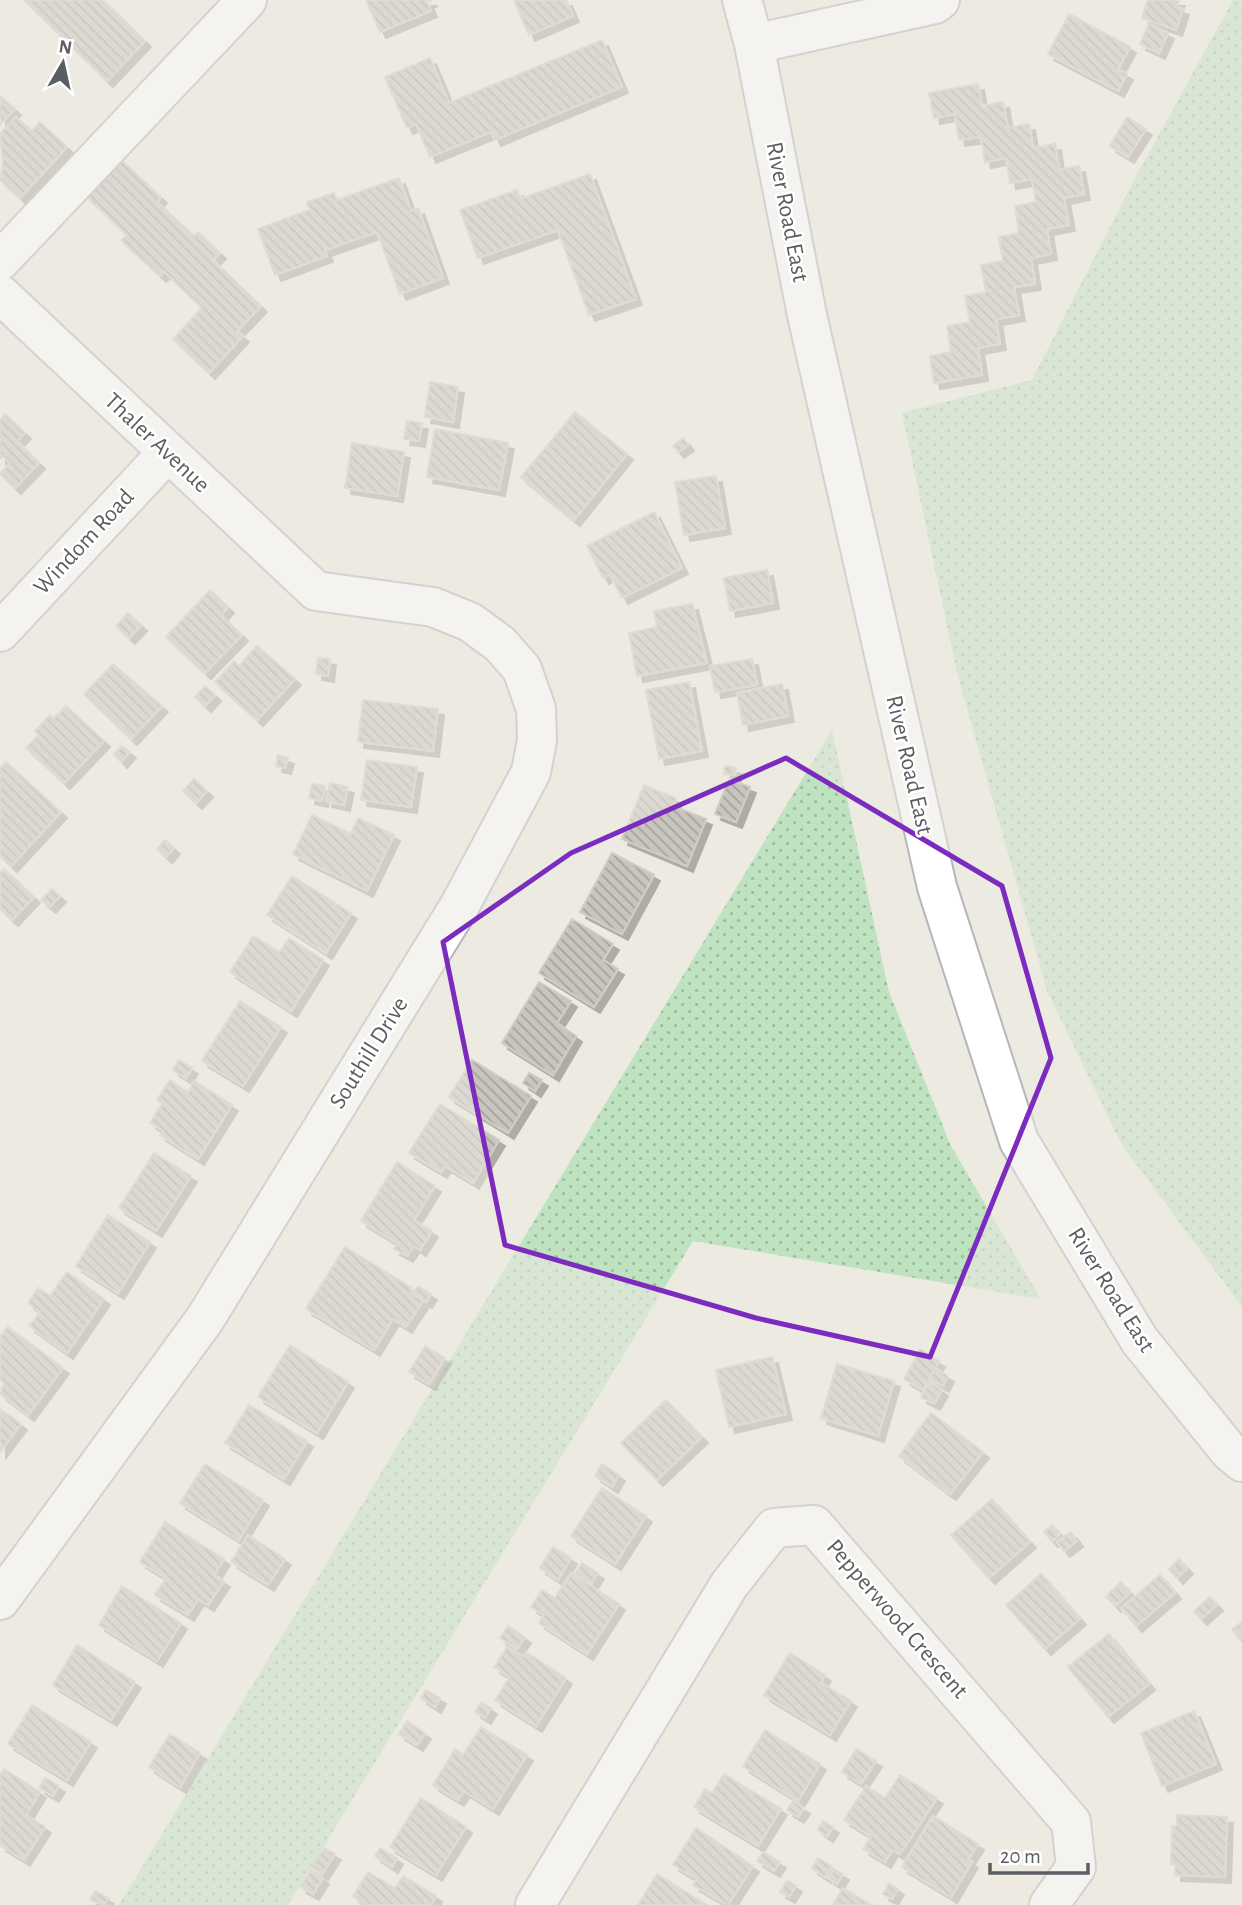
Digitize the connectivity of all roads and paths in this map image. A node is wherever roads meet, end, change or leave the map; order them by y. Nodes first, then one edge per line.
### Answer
1 (247, 0) edge
2 (742, 0) edge
3 (940, 0) edge
4 (754, 44) junction
5 (0, 261) edge
6 (0, 294) edge
7 (167, 453) junction
8 (316, 591) joint
9 (0, 632) edge
10 (1242, 1462) edge
11 (0, 1600) edge
12 (535, 1905) edge
13 (1049, 1905) edge

1 - 5 street
2 - 4 street, River Road East
3 - 4 street
4 - 10 street, River Road East
6 - 7 street, Thaler Avenue
7 - 8 street, Thaler Avenue
7 - 9 street, Windom Road
8 - 11 street, Southill Drive
12 - 13 street, Pepperwood Crescent

